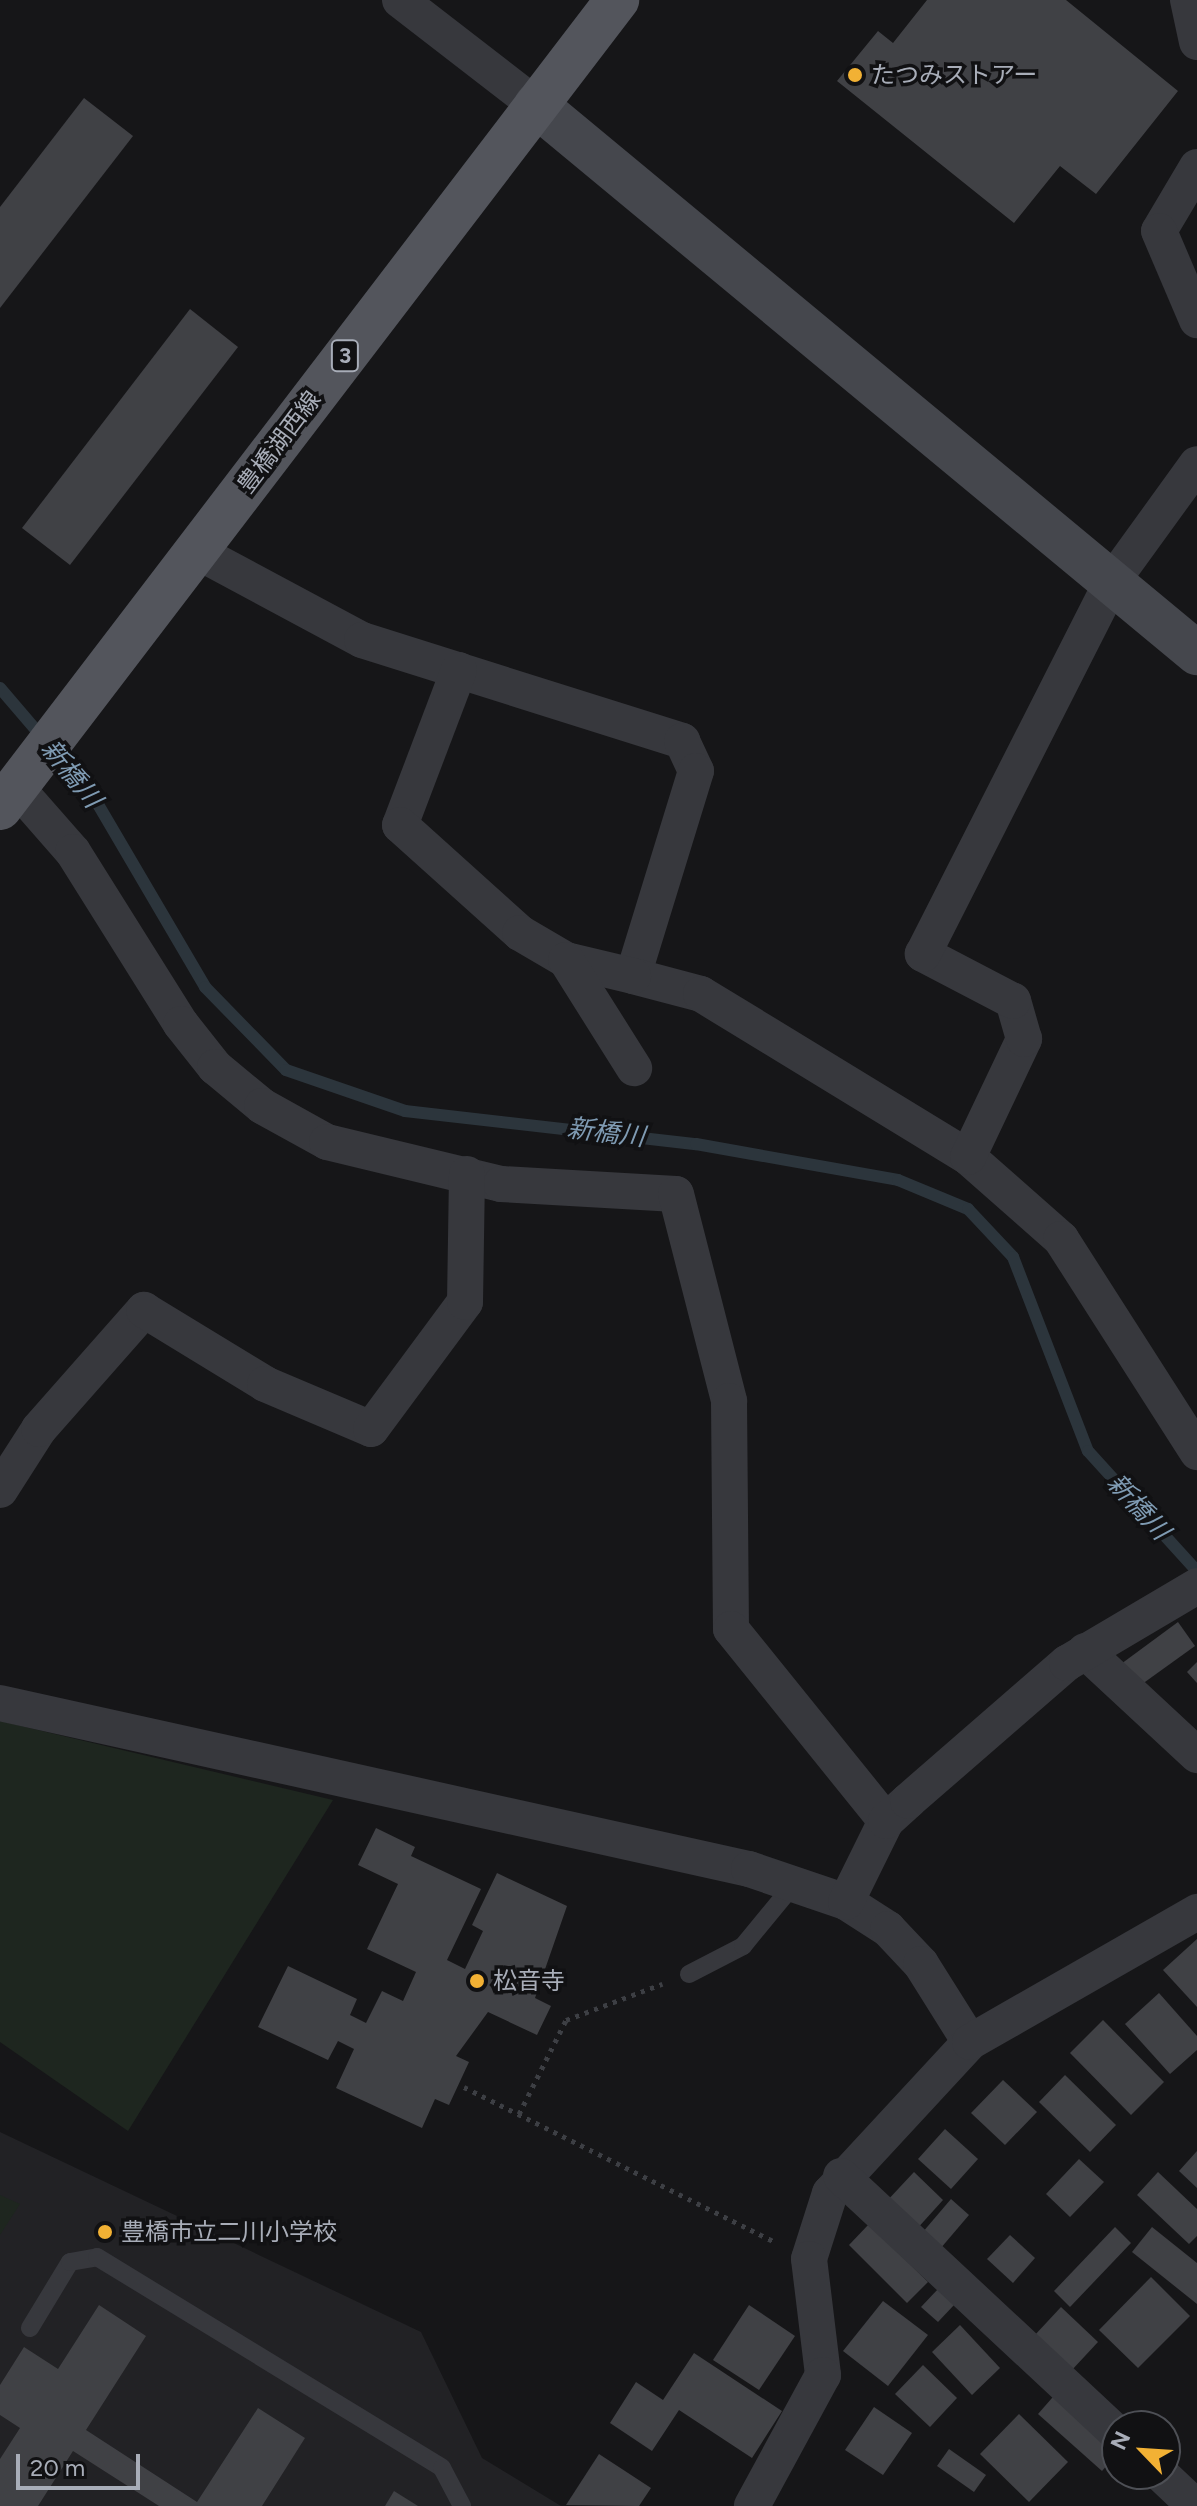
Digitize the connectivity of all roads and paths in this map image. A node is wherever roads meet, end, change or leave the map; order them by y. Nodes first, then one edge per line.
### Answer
1 (400, 0) edge
2 (617, 0) edge
3 (1188, 0) edge
4 (1197, 42) edge
5 (536, 105) junction
6 (1197, 167) edge
7 (1197, 320) edge
8 (1197, 464) edge
9 (196, 551) junction
10 (1113, 580) junction
11 (1197, 653) edge
12 (459, 670) junction
13 (13, 791) edge
14 (566, 960) junction
15 (633, 976) junction
16 (634, 1068) dead end
17 (968, 1157) junction
18 (467, 1174) junction
19 (1197, 1452) edge
20 (0, 1490) edge
21 (1190, 1590) edge
22 (1085, 1651) junction
23 (0, 1703) edge
24 (1197, 1755) edge
25 (886, 1821) junction
26 (794, 1884) junction
27 (846, 1902) junction
28 (1197, 1912) edge
29 (689, 1974) joint
30 (970, 2042) junction
31 (464, 2087) dead end
32 (519, 2114) junction
33 (841, 2176) junction
34 (809, 2259) junction
35 (30, 2328) dead end
36 (1101, 2418) edge
37 (462, 2506) edge
38 (752, 2506) edge

1 - 5 street
2 - 5 main road, 豊橋湖西線 / 3
3 - 4 street
5 - 9 main road, 豊橋湖西線 / 3
5 - 10 street
6 - 7 street
8 - 10 street
9 - 12 street
9 - 13 main road, 豊橋湖西線 / 3
10 - 11 street
10 - 17 street
12 - 14 street
12 - 15 street
13 - 18 street
14 - 15 street
14 - 16 street
15 - 17 street
17 - 19 street
18 - 20 street
18 - 25 street
21 - 22 street
22 - 24 street
22 - 25 street
23 - 26 street
25 - 27 street
26 - 27 street
26 - 29 lane
27 - 30 street
28 - 30 street
29 - 32 path
30 - 33 street
31 - 32 path
32 - 34 path
33 - 34 street
33 - 36 street
34 - 38 street
35 - 37 lane

